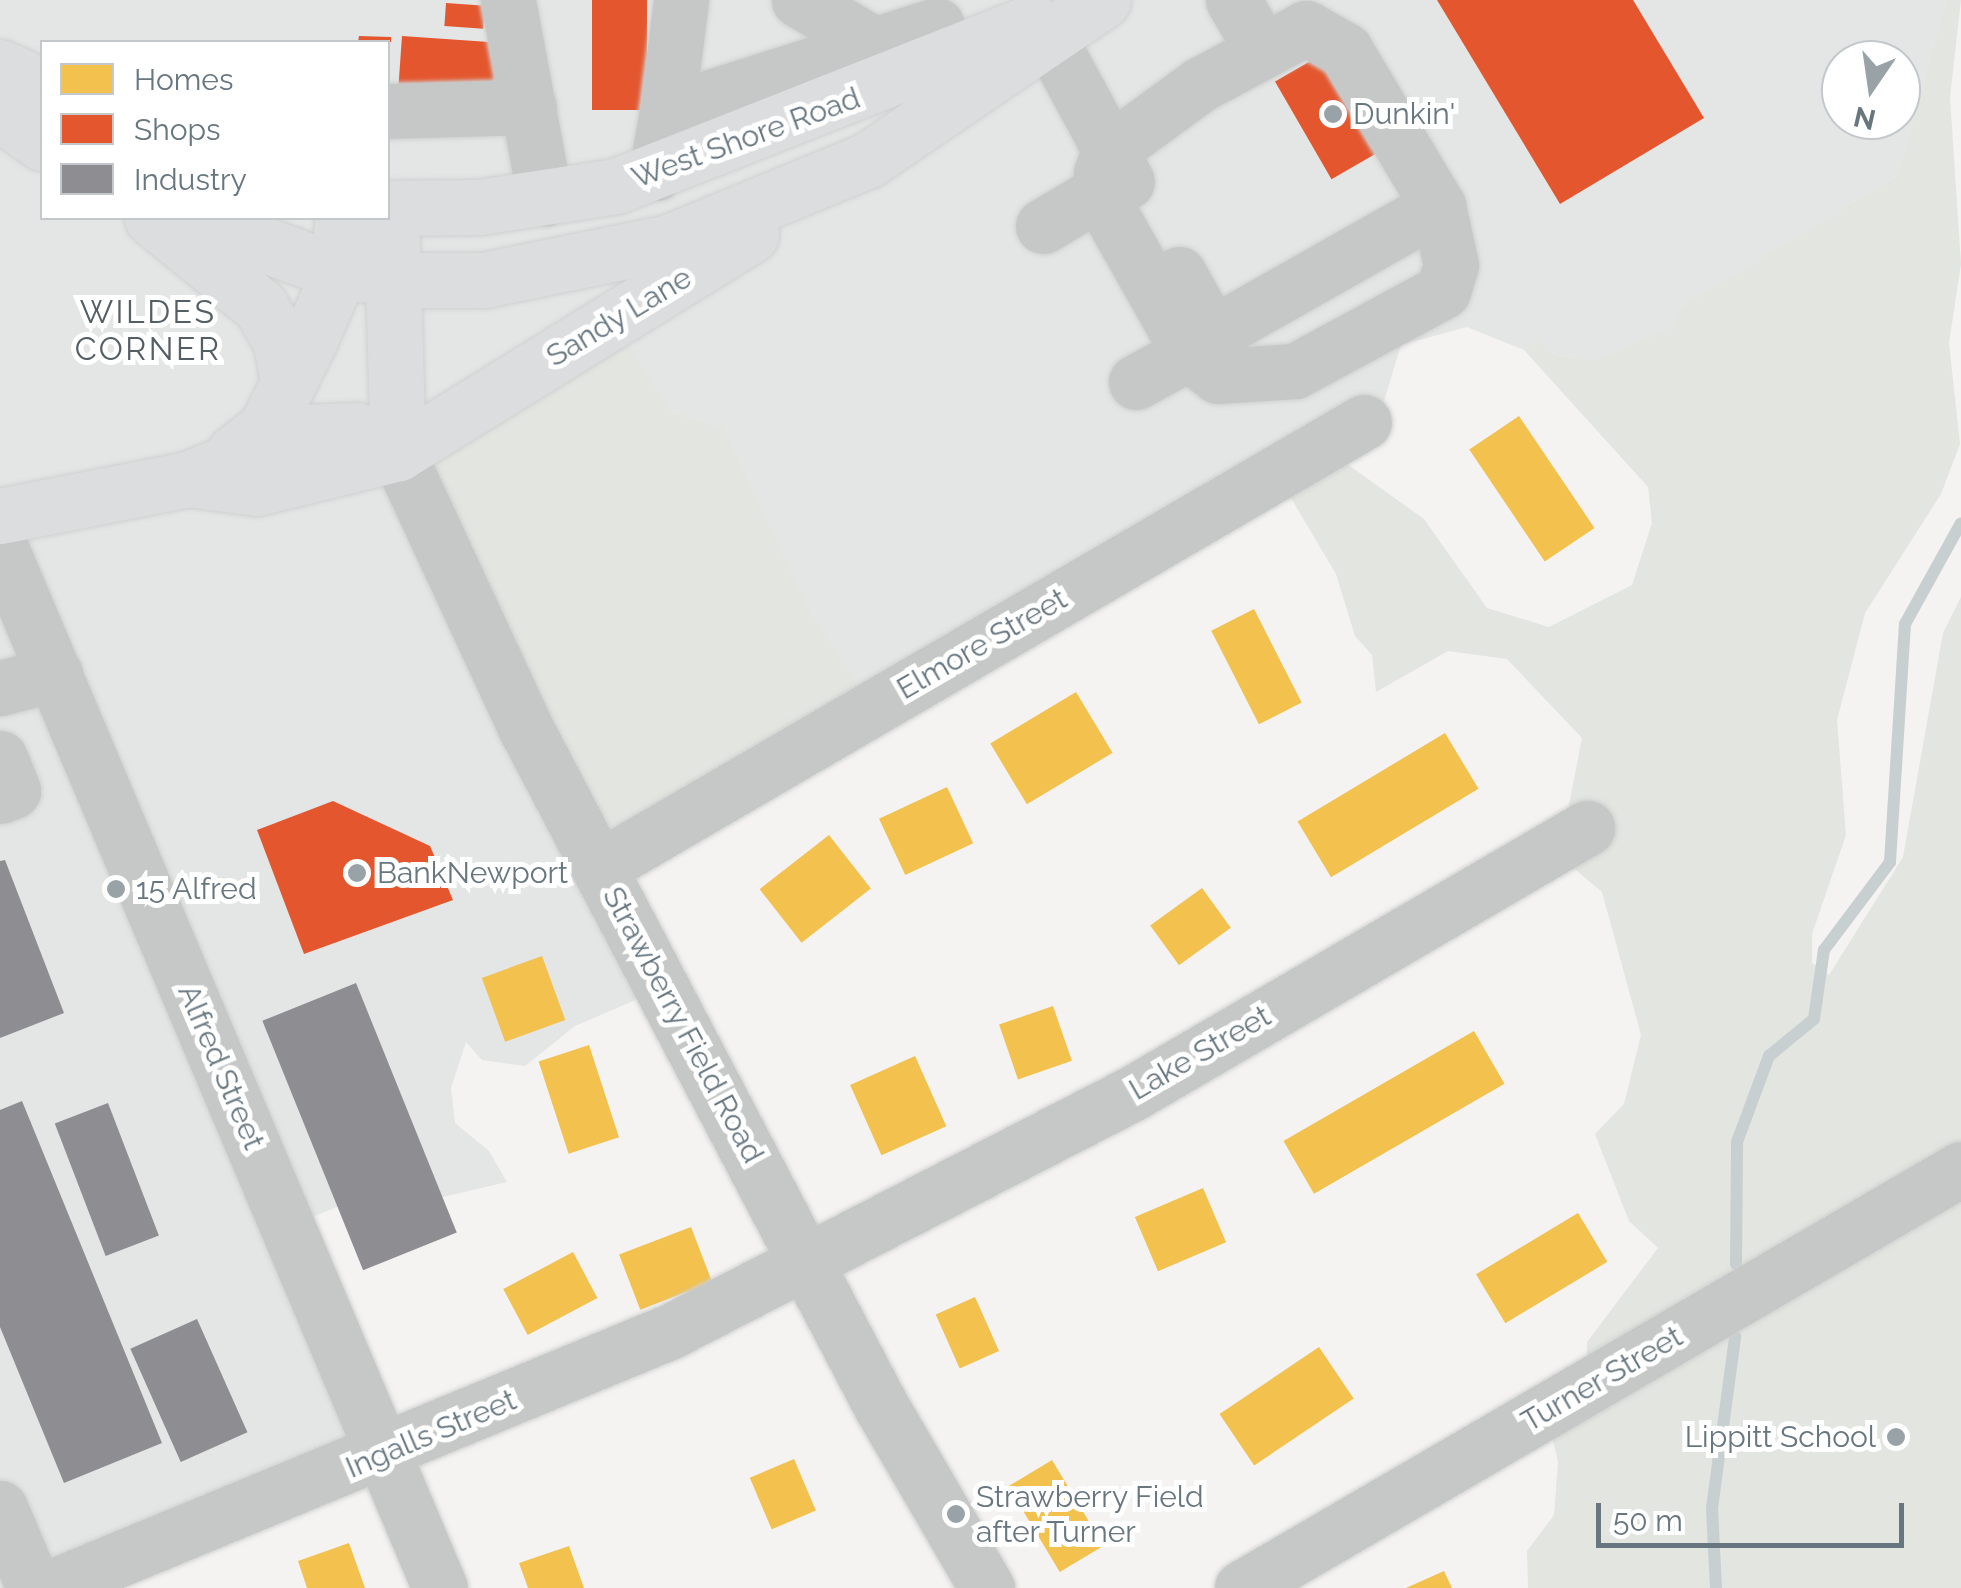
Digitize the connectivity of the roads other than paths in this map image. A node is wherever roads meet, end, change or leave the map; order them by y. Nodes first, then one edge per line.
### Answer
1 (508, 0) edge
2 (681, 0) edge
3 (1103, 0) edge
4 (1233, 0) edge
5 (1051, 13) edge
6 (938, 26) edge
7 (851, 36) edge
8 (1260, 46) junction
9 (0, 67) edge
10 (40, 85) edge
11 (671, 90) junction
12 (529, 107) junction
13 (390, 111) edge
14 (0, 112) edge
15 (40, 142) edge
16 (1104, 172) junction
17 (656, 173) junction
18 (836, 175) junction
19 (545, 199) junction
20 (1438, 206) junction
21 (390, 211) edge
22 (154, 220) edge
23 (197, 220) edge
24 (373, 220) edge
25 (1042, 226) dead end
26 (365, 274) junction
27 (1189, 353) junction
28 (288, 381) junction
29 (1136, 382) dead end
30 (1364, 422) dead end
31 (398, 453) junction
32 (209, 468) junction
33 (0, 516) edge
34 (0, 546) edge
35 (55, 674) junction
36 (0, 688) edge
37 (0, 758) edge
38 (0, 796) edge
39 (1587, 828) dead end
40 (600, 868) junction
41 (1961, 1169) edge
42 (802, 1259) junction
43 (385, 1454) junction
44 (0, 1508) edge
45 (34, 1588) edge
46 (49, 1588) edge
47 (440, 1588) edge
48 (987, 1588) edge
49 (1242, 1588) edge

1 - 12 street
2 - 11 street
3 - 5 main road, West Shore Road
4 - 8 street
5 - 6 main road, West Shore Road
5 - 16 street
5 - 18 main road, West Shore Road
6 - 7 main road, West Shore Road
7 - 11 street
7 - 17 main road, West Shore Road
8 - 16 street
8 - 20 street
9 - 10 main road
11 - 17 street
12 - 13 street
12 - 19 street
14 - 15 main road
16 - 20 street
16 - 25 street
16 - 27 street
17 - 19 main road, West Shore Road
18 - 26 main road, West Shore Road
18 - 31 main road, Sandy Lane
19 - 21 main road, West Shore Road
20 - 27 street
22 - 28 main road
23 - 26 main road, West Shore Road
24 - 26 main road
26 - 28 main road
26 - 31 main road
27 - 29 street
28 - 32 main road
30 - 40 street, Elmore Street
31 - 32 main road, Sandy Lane
31 - 40 street, Strawberry Field Road
32 - 33 main road, Sandy Lane
34 - 35 street, Alfred Street
35 - 36 street
35 - 43 street, Alfred Street
37 - 38 street
39 - 42 street, Lake Street
40 - 42 street, Strawberry Field Road
41 - 49 street, Turner Street
42 - 43 street, Ingalls Street
42 - 48 street, Strawberry Field Road
43 - 46 street, Ingalls Street
43 - 47 street, Alfred Street
44 - 45 street

